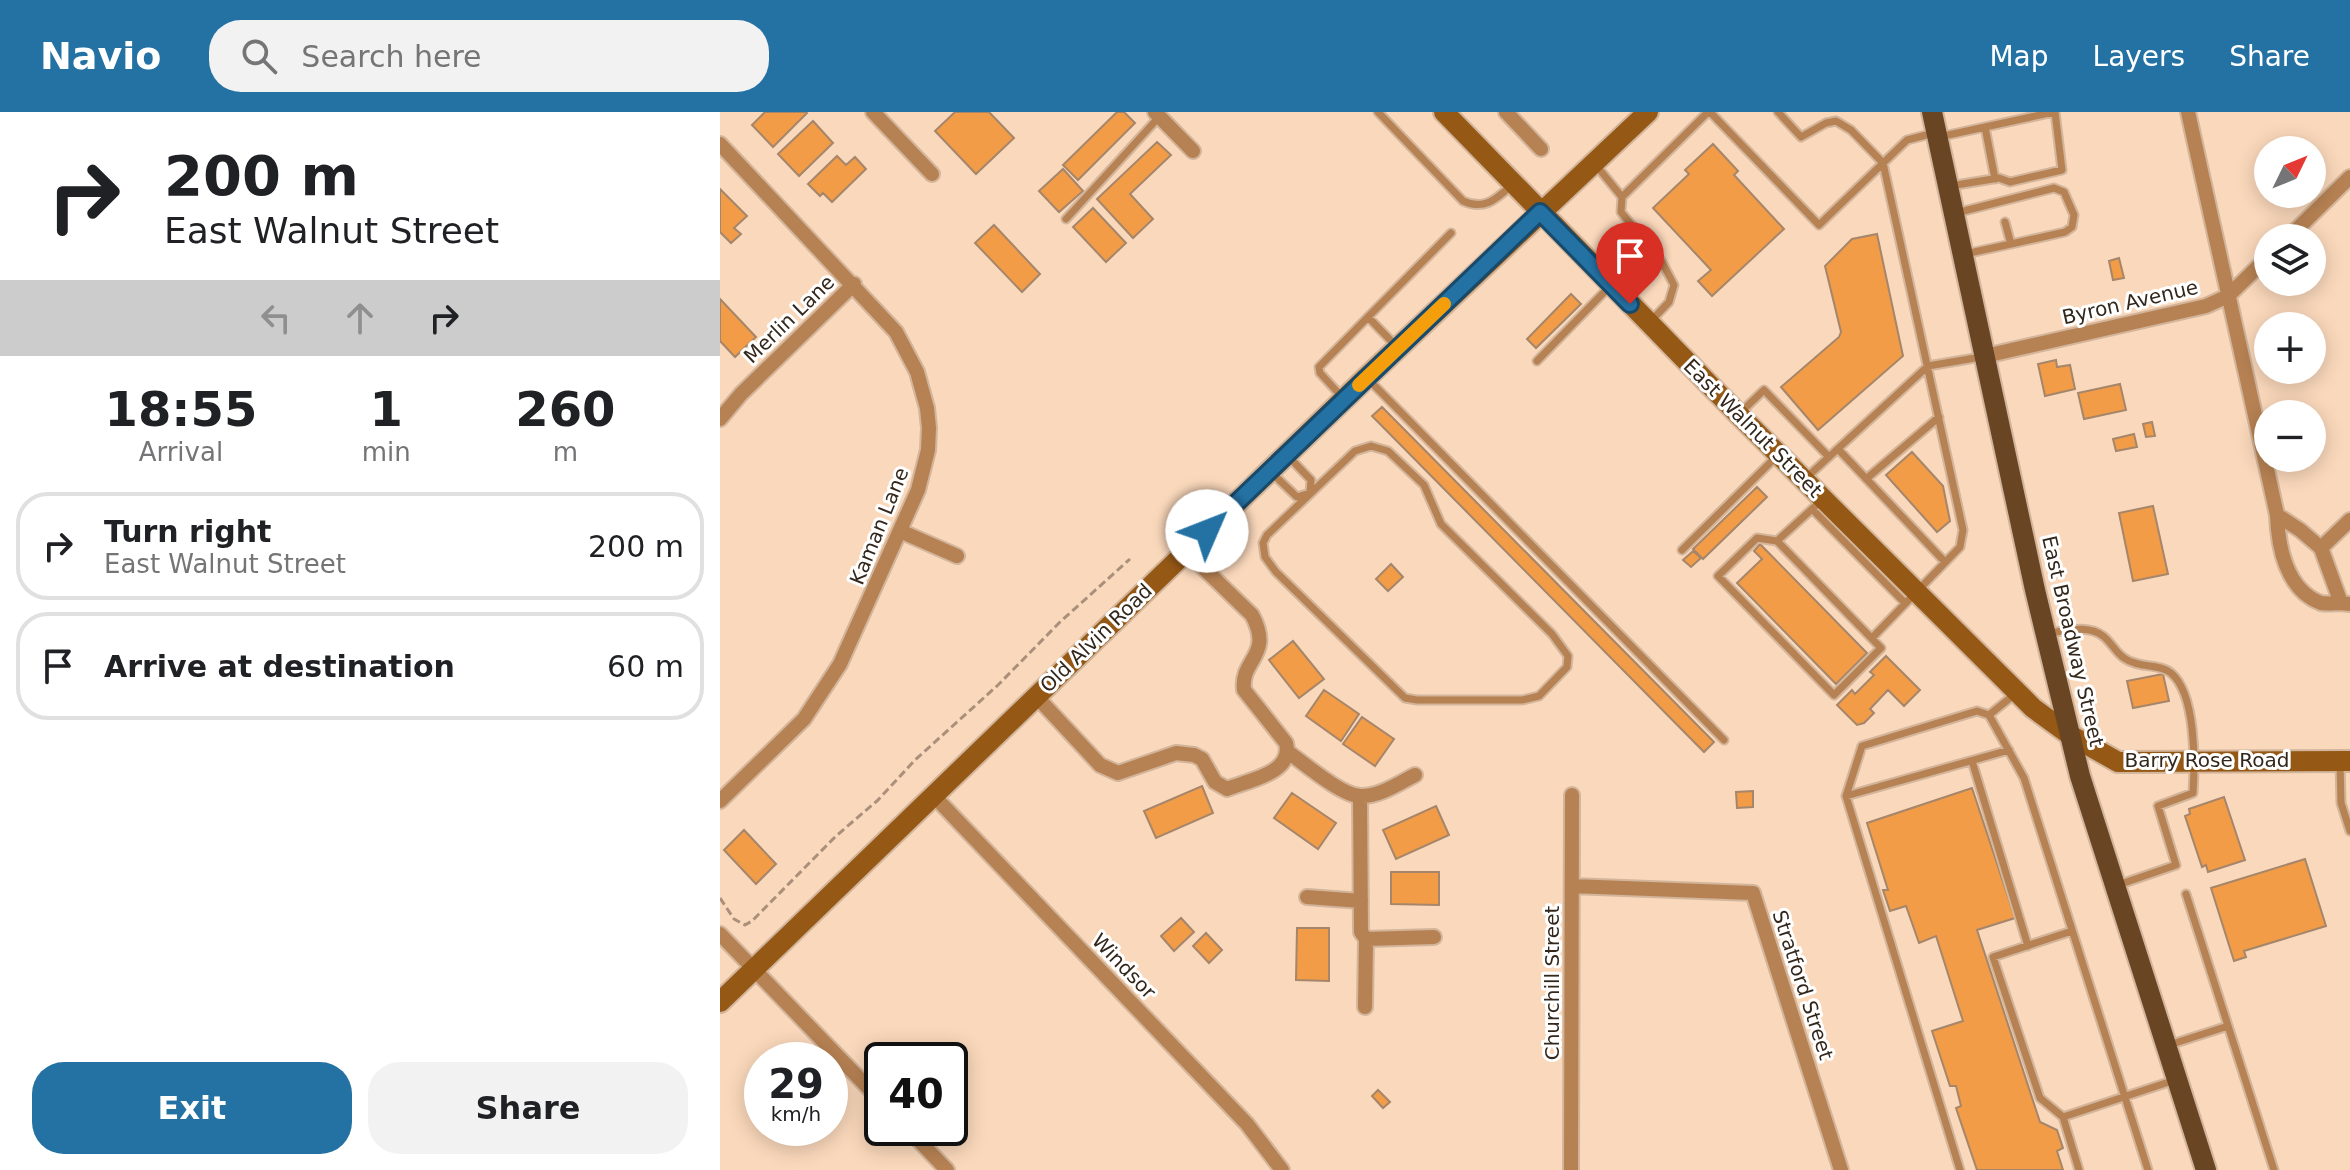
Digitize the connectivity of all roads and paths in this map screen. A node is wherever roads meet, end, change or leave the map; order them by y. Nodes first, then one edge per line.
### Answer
1 (873, 112) edge
2 (1378, 112) edge
3 (1506, 112) edge
4 (1648, 112) edge
5 (1709, 112) edge
6 (1778, 112) edge
7 (2054, 112) edge
8 (2188, 112) edge
9 (1157, 114) edge
10 (1453, 115) edge
11 (1935, 121) edge
12 (1985, 127) junction
13 (720, 144) edge
14 (1541, 149) dead end
15 (1193, 151) dead end
16 (1594, 162) junction
17 (1883, 163) junction
18 (932, 174) dead end
19 (2350, 177) edge
20 (1995, 179) junction
21 (1514, 184) junction
22 (1948, 186) junction
23 (1622, 197) junction
24 (1540, 212) junction
25 (1954, 213) junction
26 (1066, 219) dead end
27 (2005, 222) dead end
28 (2302, 224) edge
29 (1451, 233) dead end
30 (2011, 244) junction
31 (1963, 255) junction
32 (2254, 271) edge
33 (854, 284) junction
34 (1611, 285) junction
35 (2228, 296) junction
36 (1368, 317) junction
37 (1649, 323) junction
38 (1398, 348) junction
39 (1985, 356) junction
40 (1537, 361) dead end
41 (1928, 366) junction
42 (1366, 378) junction
43 (1344, 399) junction
44 (1738, 414) junction
45 (1939, 417) junction
46 (720, 419) edge
47 (1838, 449) junction
48 (1779, 454) junction
49 (1287, 455) junction
50 (1829, 457) junction
51 (1270, 471) junction
52 (1866, 479) junction
53 (1805, 480) junction
54 (1310, 493) junction
55 (1818, 504) junction
56 (2277, 515) junction
57 (2350, 520) edge
58 (900, 531) junction
59 (1777, 541) junction
60 (2321, 548) junction
61 (1682, 550) dead end
62 (1186, 551) junction
63 (957, 556) dead end
64 (1130, 559) dead end
65 (1945, 562) junction
66 (1911, 597) junction
67 (2345, 604) edge
68 (2046, 634) junction
69 (1872, 638) junction
70 (2017, 692) junction
71 (1036, 696) junction
72 (1989, 715) junction
73 (2070, 735) junction
74 (1724, 740) dead end
75 (2009, 750) junction
76 (1288, 752) junction
77 (1972, 761) junction
78 (2195, 761) junction
79 (2345, 761) edge
80 (1415, 775) dead end
81 (933, 795) junction
82 (1572, 795) dead end
83 (1360, 796) junction
84 (1846, 796) junction
85 (720, 801) edge
86 (2350, 831) edge
87 (1572, 886) junction
88 (2115, 886) junction
89 (2186, 894) dead end
90 (1307, 897) dead end
91 (720, 898) edge
92 (1361, 901) junction
93 (2072, 931) junction
94 (720, 934) edge
95 (1434, 937) dead end
96 (1366, 939) junction
97 (2028, 946) junction
98 (754, 969) junction
99 (720, 1002) edge
100 (1365, 1007) dead end
101 (2228, 1026) junction
102 (2166, 1046) junction
103 (2177, 1080) junction
104 (864, 1083) edge
105 (2125, 1097) junction
106 (2063, 1117) junction
107 (924, 1146) edge
108 (947, 1170) edge
109 (1282, 1170) edge
110 (1571, 1170) edge
111 (1841, 1170) edge
112 (1960, 1170) edge
113 (2079, 1170) edge
114 (2148, 1170) edge
115 (2206, 1170) edge
116 (2274, 1170) edge

1 - 18 street
2 - 21 lane
3 - 14 street
4 - 16 street, Old Alvin Road
5 - 17 lane
5 - 23 lane
6 - 17 lane
7 - 12 lane
7 - 20 lane
8 - 35 street
9 - 15 street
9 - 26 lane
10 - 21 street, East Walnut Street
11 - 12 lane
11 - 17 lane
11 - 22 main road, East Broadway Street
12 - 20 lane
13 - 33 street, Kaman Lane
16 - 23 lane
16 - 24 street, Old Alvin Road
17 - 41 lane
19 - 28 street
20 - 22 lane
21 - 24 street, East Walnut Street
22 - 25 main road, East Broadway Street
23 - 37 lane
24 - 34 street, East Walnut Street
24 - 38 street, Old Alvin Road
25 - 30 lane
25 - 31 main road, East Broadway Street
27 - 30 lane
29 - 36 lane
30 - 31 lane
31 - 39 main road, East Broadway Street
32 - 35 street, Byron Avenue
33 - 46 street, Merlin Lane
33 - 58 street, Kaman Lane
34 - 37 street, East Walnut Street
34 - 40 lane
35 - 39 street, Byron Avenue
35 - 56 street
36 - 38 lane
36 - 43 lane
37 - 44 street, East Walnut Street
38 - 42 street, Old Alvin Road
39 - 41 lane
39 - 68 main road, East Broadway Street
41 - 45 lane
41 - 47 lane
42 - 43 street, Old Alvin Road
42 - 74 lane
43 - 49 street, Old Alvin Road
44 - 48 street, East Walnut Street
44 - 50 lane
45 - 52 lane
45 - 65 lane
47 - 50 lane
47 - 52 lane
48 - 53 street, East Walnut Street
48 - 61 lane
49 - 51 street, Old Alvin Road
49 - 54 lane
50 - 53 lane
51 - 54 lane
51 - 62 street, Old Alvin Road
52 - 65 lane
53 - 55 street, East Walnut Street
54 - 54 lane
55 - 59 lane
55 - 66 street, East Walnut Street
56 - 60 street
56 - 67 street
57 - 60 street
58 - 63 street
58 - 85 street, Kaman Lane
59 - 69 lane
59 - 69 lane
60 - 67 street
62 - 71 street, Old Alvin Road
62 - 76 street
64 - 91 path
65 - 66 lane
66 - 69 lane
66 - 70 street, East Walnut Street
68 - 73 main road, East Broadway Street
68 - 78 lane
70 - 72 lane
70 - 73 street, East Walnut Street
71 - 76 street
71 - 81 street, Old Alvin Road
72 - 75 lane
72 - 84 lane
73 - 78 street, Barry Rose Road
73 - 88 main road, East Broadway Street
75 - 77 lane
75 - 93 lane
76 - 83 street
77 - 84 lane
77 - 97 lane
78 - 79 street, Barry Rose Road
78 - 88 lane
79 - 86 lane
80 - 83 street
81 - 98 street, Old Alvin Road
81 - 109 street, Windsor
82 - 87 street, Churchill Street
83 - 92 street
84 - 112 lane
87 - 110 street, Churchill Street
87 - 111 street, Stratford Street
88 - 102 main road, East Broadway Street
89 - 101 lane
90 - 92 street
92 - 96 street
93 - 97 lane
93 - 105 lane
94 - 98 street
95 - 96 street
96 - 100 street
97 - 106 lane
98 - 99 street, Old Alvin Road
98 - 104 street
101 - 102 lane
101 - 116 lane
102 - 103 main road, East Broadway Street
103 - 105 lane
103 - 115 main road, East Broadway Street
105 - 106 lane
105 - 114 lane
106 - 113 lane
107 - 108 street

